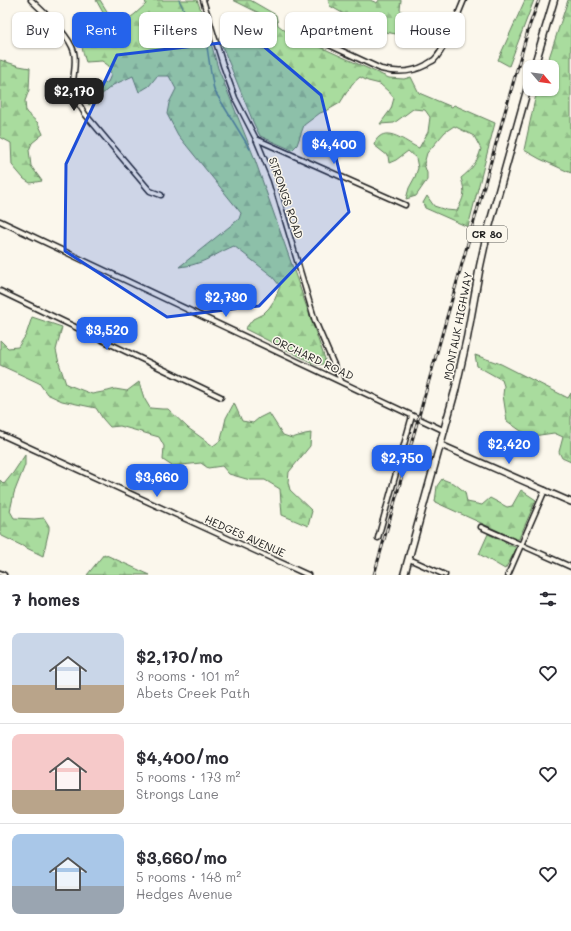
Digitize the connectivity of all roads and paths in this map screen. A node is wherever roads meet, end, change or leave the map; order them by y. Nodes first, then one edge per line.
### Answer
1 (31, 0) edge
2 (203, 0) edge
3 (464, 0) edge
4 (554, 0) edge
5 (337, 48) edge
6 (536, 60) edge
7 (526, 96) edge
8 (256, 139) junction
9 (160, 195) dead end
10 (405, 205) dead end
11 (0, 221) edge
12 (0, 291) edge
13 (341, 381) junction
14 (221, 397) dead end
15 (412, 416) junction
16 (445, 431) junction
17 (0, 434) edge
18 (441, 445) junction
19 (545, 490) junction
20 (571, 502) edge
21 (481, 527) dead end
22 (378, 538) dead end
23 (521, 545) junction
24 (409, 559) junction
25 (571, 567) edge
26 (0, 573) edge
27 (4, 575) edge
28 (308, 575) edge
29 (404, 575) edge
30 (445, 575) edge
31 (508, 575) edge

1 - 9 street
2 - 8 street, STRONGS ROAD
3 - 5 street
4 - 6 main road
7 - 16 main road, MONTAUK HIGHWAY / CR 80
8 - 10 street
8 - 13 street, STRONGS ROAD
11 - 13 street, ORCHARD ROAD
12 - 14 street
13 - 15 street, ORCHARD ROAD
15 - 16 street, ORCHARD ROAD
15 - 22 street
16 - 18 main road, MONTAUK HIGHWAY / CR 80
17 - 28 street, HEDGES AVENUE
18 - 19 street
18 - 24 main road, MONTAUK HIGHWAY / CR 80
19 - 20 street
19 - 23 street
21 - 23 street
23 - 25 street
23 - 31 street
24 - 29 main road, MONTAUK HIGHWAY / CR 80
24 - 30 street
26 - 27 street

